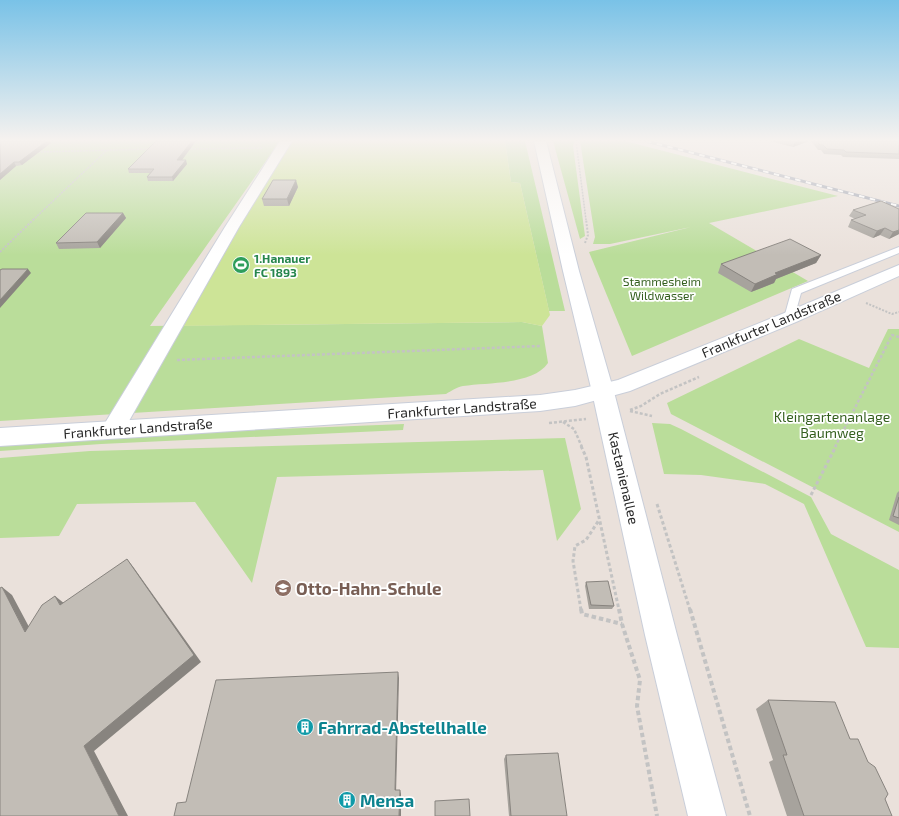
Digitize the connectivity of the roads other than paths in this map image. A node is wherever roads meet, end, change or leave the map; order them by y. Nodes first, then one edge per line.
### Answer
1 (262, 179) edge
2 (549, 179) edge
3 (899, 250) edge
4 (899, 270) edge
5 (789, 318) junction
6 (603, 392) junction
7 (114, 429) junction
8 (0, 437) edge
9 (707, 816) edge

1 - 7 street
2 - 6 street, Kastanienallee
3 - 5 lane
4 - 5 street, Frankfurter Landstraße
5 - 6 street, Frankfurter Landstraße
6 - 7 street, Frankfurter Landstraße
6 - 9 street, Kastanienallee
7 - 8 street, Frankfurter Landstraße

